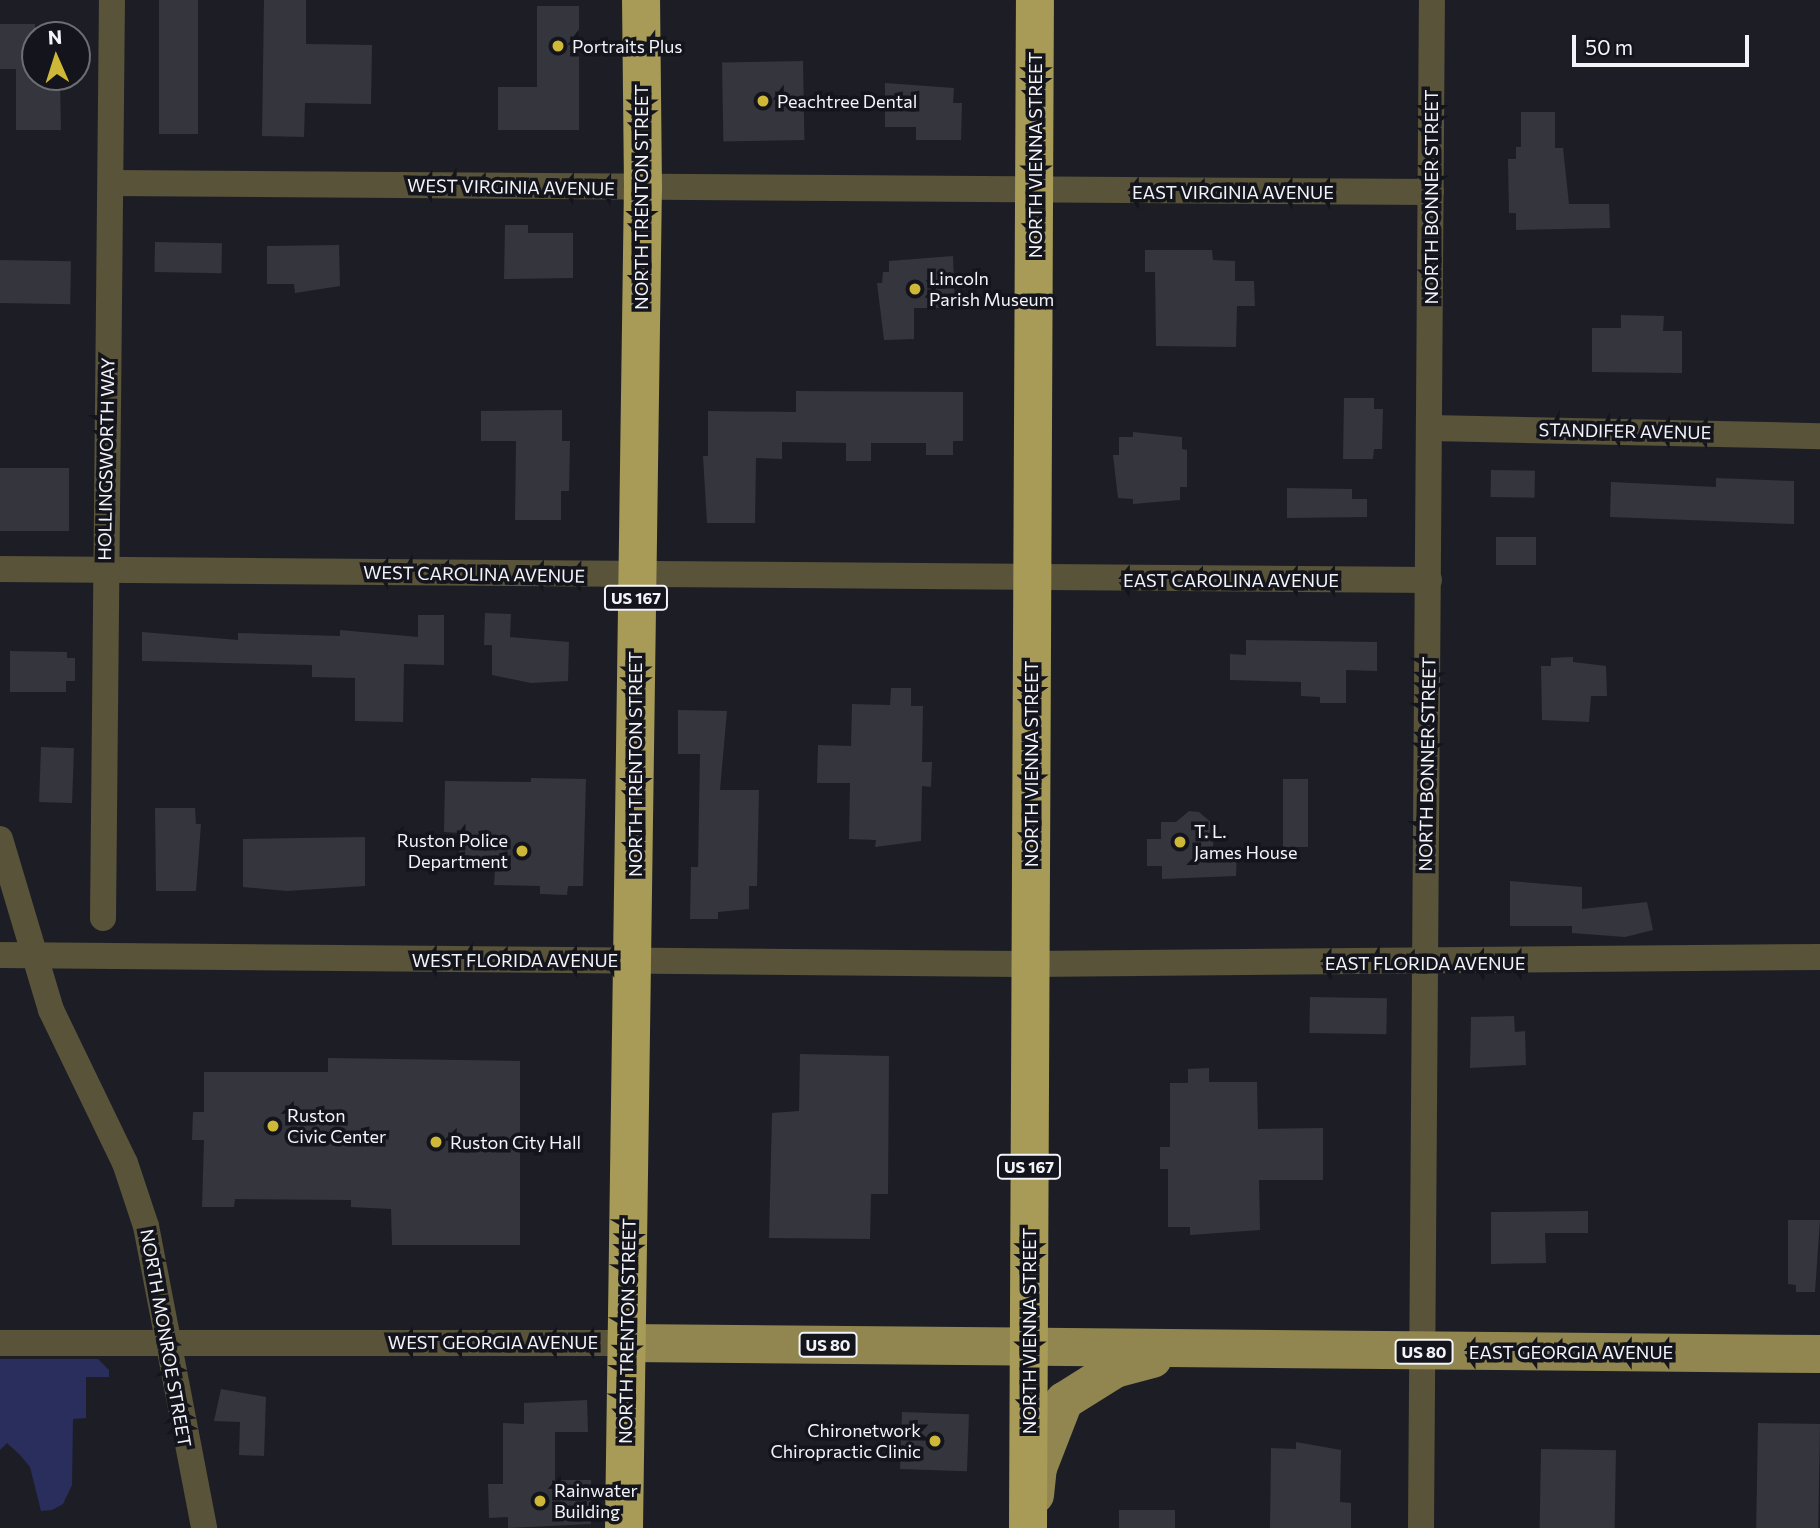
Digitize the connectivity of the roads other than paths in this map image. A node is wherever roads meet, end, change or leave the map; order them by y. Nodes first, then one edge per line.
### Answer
1 (112, 0) edge
2 (641, 0) edge
3 (1035, 0) edge
4 (1432, 0) edge
5 (111, 183) junction
6 (643, 188) junction
7 (1036, 192) junction
8 (1431, 192) junction
9 (1430, 428) junction
10 (1820, 436) edge
11 (0, 569) edge
12 (104, 570) junction
13 (636, 575) junction
14 (1032, 579) junction
15 (1429, 580) junction
16 (0, 839) edge
17 (103, 918) dead end
18 (0, 955) edge
19 (36, 956) junction
20 (1820, 957) edge
21 (634, 961) junction
22 (1030, 964) junction
23 (1425, 964) junction
24 (0, 1343) edge
25 (627, 1343) junction
26 (165, 1345) junction
27 (1029, 1348) junction
28 (1180, 1351) junction
29 (1422, 1352) junction
30 (1820, 1354) edge
31 (204, 1528) edge
32 (624, 1528) edge
33 (1029, 1528) edge
34 (1421, 1528) edge

1 - 5 street, HOLLINGSWORTH WAY
2 - 6 highway, NORTH TRENTON STREET / US 167
3 - 7 highway, NORTH VIENNA STREET / US 167
4 - 8 street, NORTH BONNER STREET
5 - 6 street, WEST VIRGINIA AVENUE
5 - 12 street, HOLLINGSWORTH WAY
6 - 7 street, WEST VIRGINIA AVENUE
6 - 13 highway, NORTH TRENTON STREET / US 167
7 - 8 street, EAST VIRGINIA AVENUE
7 - 14 highway, NORTH VIENNA STREET / US 167
8 - 9 street, NORTH BONNER STREET
9 - 10 street, STANDIFER AVENUE
9 - 15 street, NORTH BONNER STREET
11 - 12 street, WEST CAROLINA AVENUE
12 - 13 street, WEST CAROLINA AVENUE
12 - 17 street, HOLLINGSWORTH WAY
13 - 14 street, WEST CAROLINA AVENUE
13 - 21 highway, NORTH TRENTON STREET / US 167
14 - 15 street, EAST CAROLINA AVENUE
14 - 22 highway, NORTH VIENNA STREET / US 167
15 - 23 street, NORTH BONNER STREET
16 - 19 street, NORTH MONROE STREET
18 - 19 street, WEST FLORIDA AVENUE
19 - 21 street, WEST FLORIDA AVENUE
19 - 26 street, NORTH MONROE STREET
20 - 23 street, EAST FLORIDA AVENUE
21 - 22 street, WEST FLORIDA AVENUE
21 - 25 highway, NORTH TRENTON STREET / US 167
22 - 23 street, EAST FLORIDA AVENUE
22 - 27 highway, NORTH VIENNA STREET / US 167
23 - 29 street, NORTH BONNER STREET
24 - 26 street, WEST GEORGIA AVENUE
25 - 26 street, WEST GEORGIA AVENUE
25 - 27 main road, WEST GEORGIA AVENUE / US 80
25 - 32 highway, NORTH TRENTON STREET
26 - 31 street, NORTH MONROE STREET
27 - 28 main road, EAST GEORGIA AVENUE / US 80
27 - 33 highway, NORTH VIENNA STREET
28 - 29 main road, EAST GEORGIA AVENUE / US 80
28 - 33 main road
29 - 30 main road, EAST GEORGIA AVENUE / US 80
29 - 34 street, NORTH BONNER STREET

